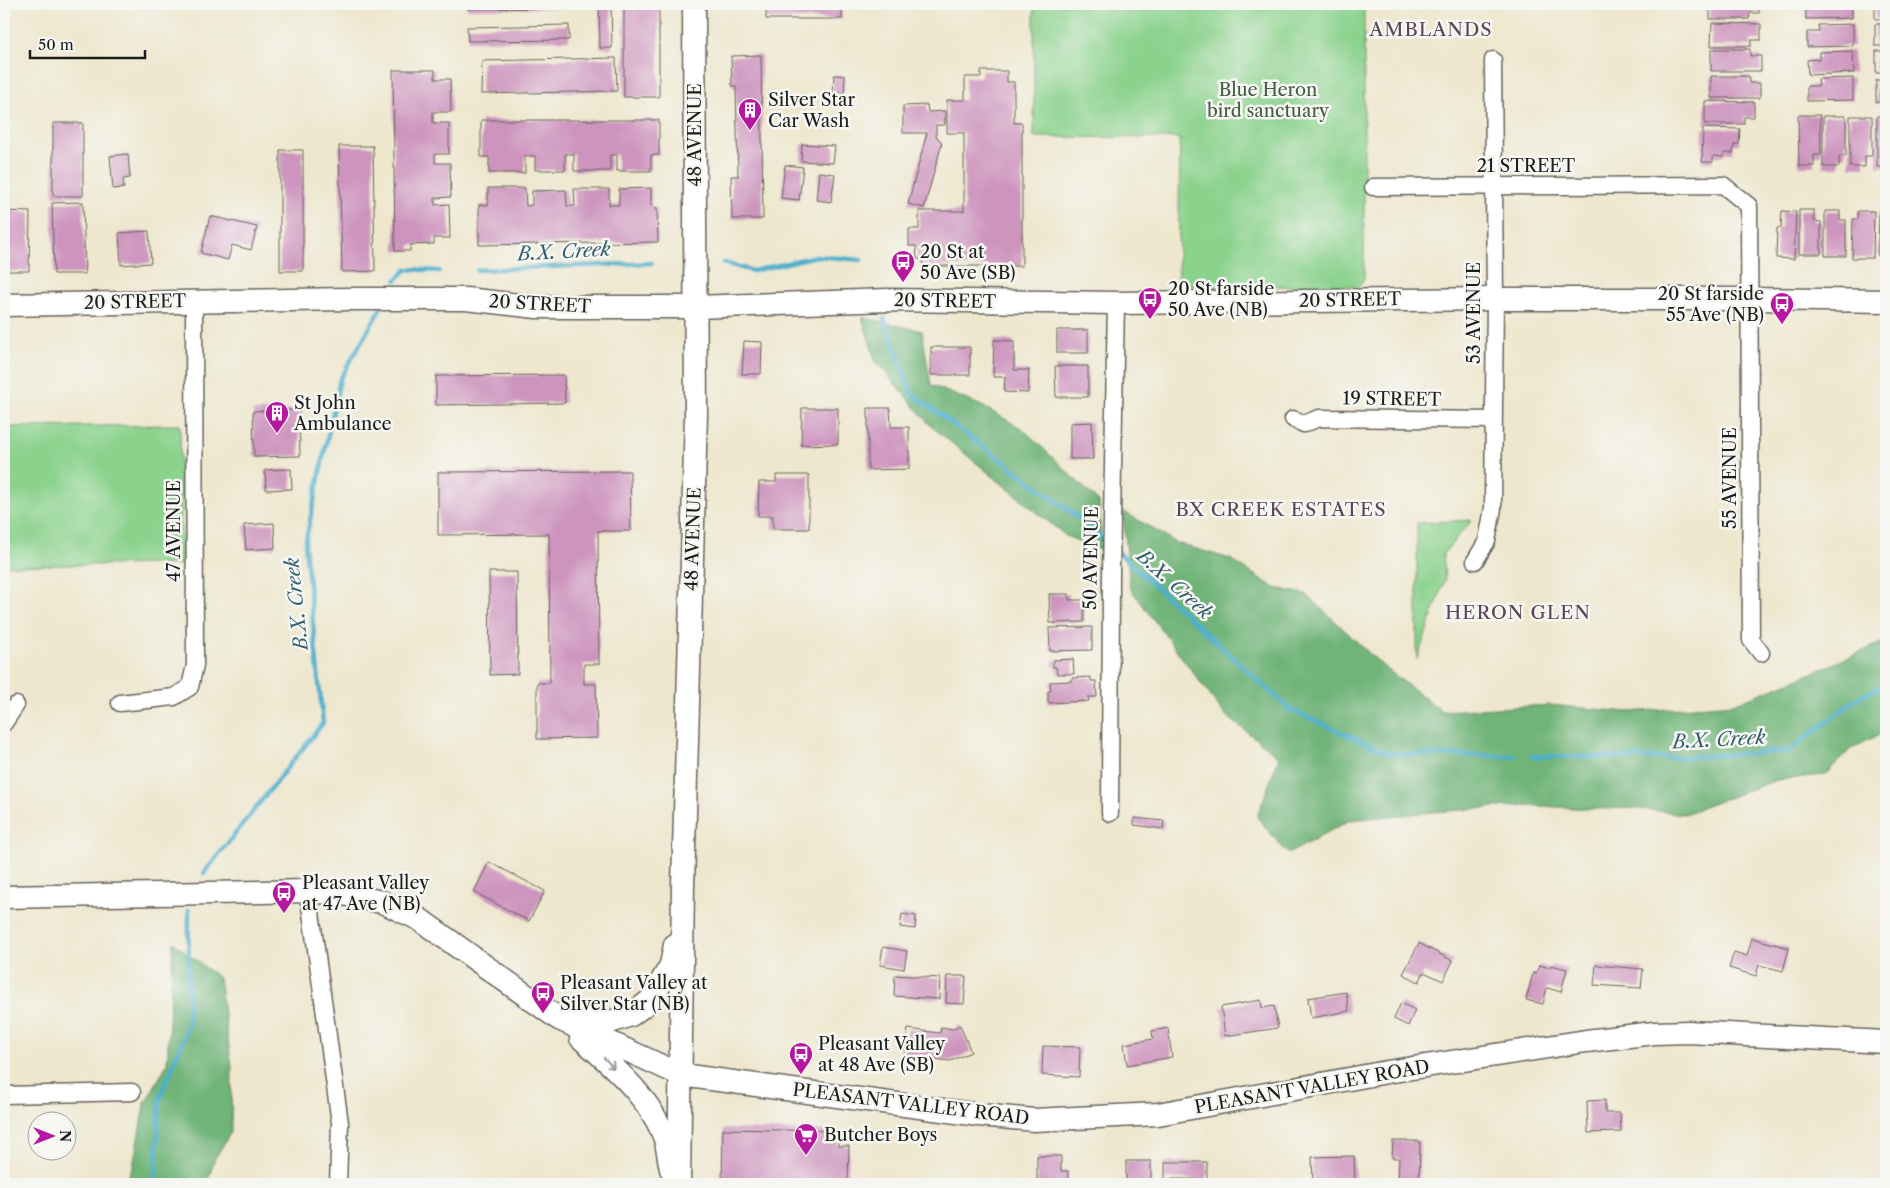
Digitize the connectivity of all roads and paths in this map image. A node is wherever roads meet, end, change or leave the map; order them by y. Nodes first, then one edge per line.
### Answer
1 (694, 4) edge
2 (1493, 60) dead end
3 (1493, 186) junction
4 (1373, 187) dead end
5 (1495, 299) junction
6 (1749, 299) junction
7 (194, 301) junction
8 (1886, 301) edge
9 (1116, 303) junction
10 (4, 305) edge
11 (696, 307) junction
12 (1293, 419) dead end
13 (1494, 420) junction
14 (1474, 561) dead end
15 (1761, 653) dead end
16 (120, 703) dead end
17 (16, 705) dead end
18 (4, 723) edge
19 (1110, 814) dead end
20 (683, 886) junction
21 (308, 891) junction
22 (4, 897) edge
23 (560, 1019) junction
24 (1886, 1042) edge
25 (681, 1075) junction
26 (132, 1092) dead end
27 (4, 1095) edge
28 (338, 1184) edge
29 (675, 1184) edge
30 (679, 1184) edge

1 - 11 street, 48 AVENUE
2 - 3 street, 53 AVENUE
3 - 4 street, 21 STREET
3 - 5 street, 53 AVENUE
3 - 6 street, 21 STREET
5 - 6 street, 20 STREET
5 - 9 street, 20 STREET
5 - 13 street, 53 AVENUE
6 - 8 street, 20 STREET
6 - 15 street, 55 AVENUE
7 - 10 street, 20 STREET
7 - 11 street, 20 STREET
7 - 16 street, 47 AVENUE
9 - 11 street, 20 STREET
9 - 19 street, 50 AVENUE
11 - 20 street, 48 AVENUE
12 - 13 street, 19 STREET
13 - 14 street, 53 AVENUE
17 - 18 street
20 - 23 street
20 - 25 street, 48 AVENUE
21 - 22 street, PLEASANT VALLEY ROAD
21 - 23 street, PLEASANT VALLEY ROAD
21 - 28 street
23 - 25 street, PLEASANT VALLEY ROAD
23 -> 29 street
24 - 25 street, PLEASANT VALLEY ROAD
25 - 30 street, 48 AVENUE
26 - 27 street

